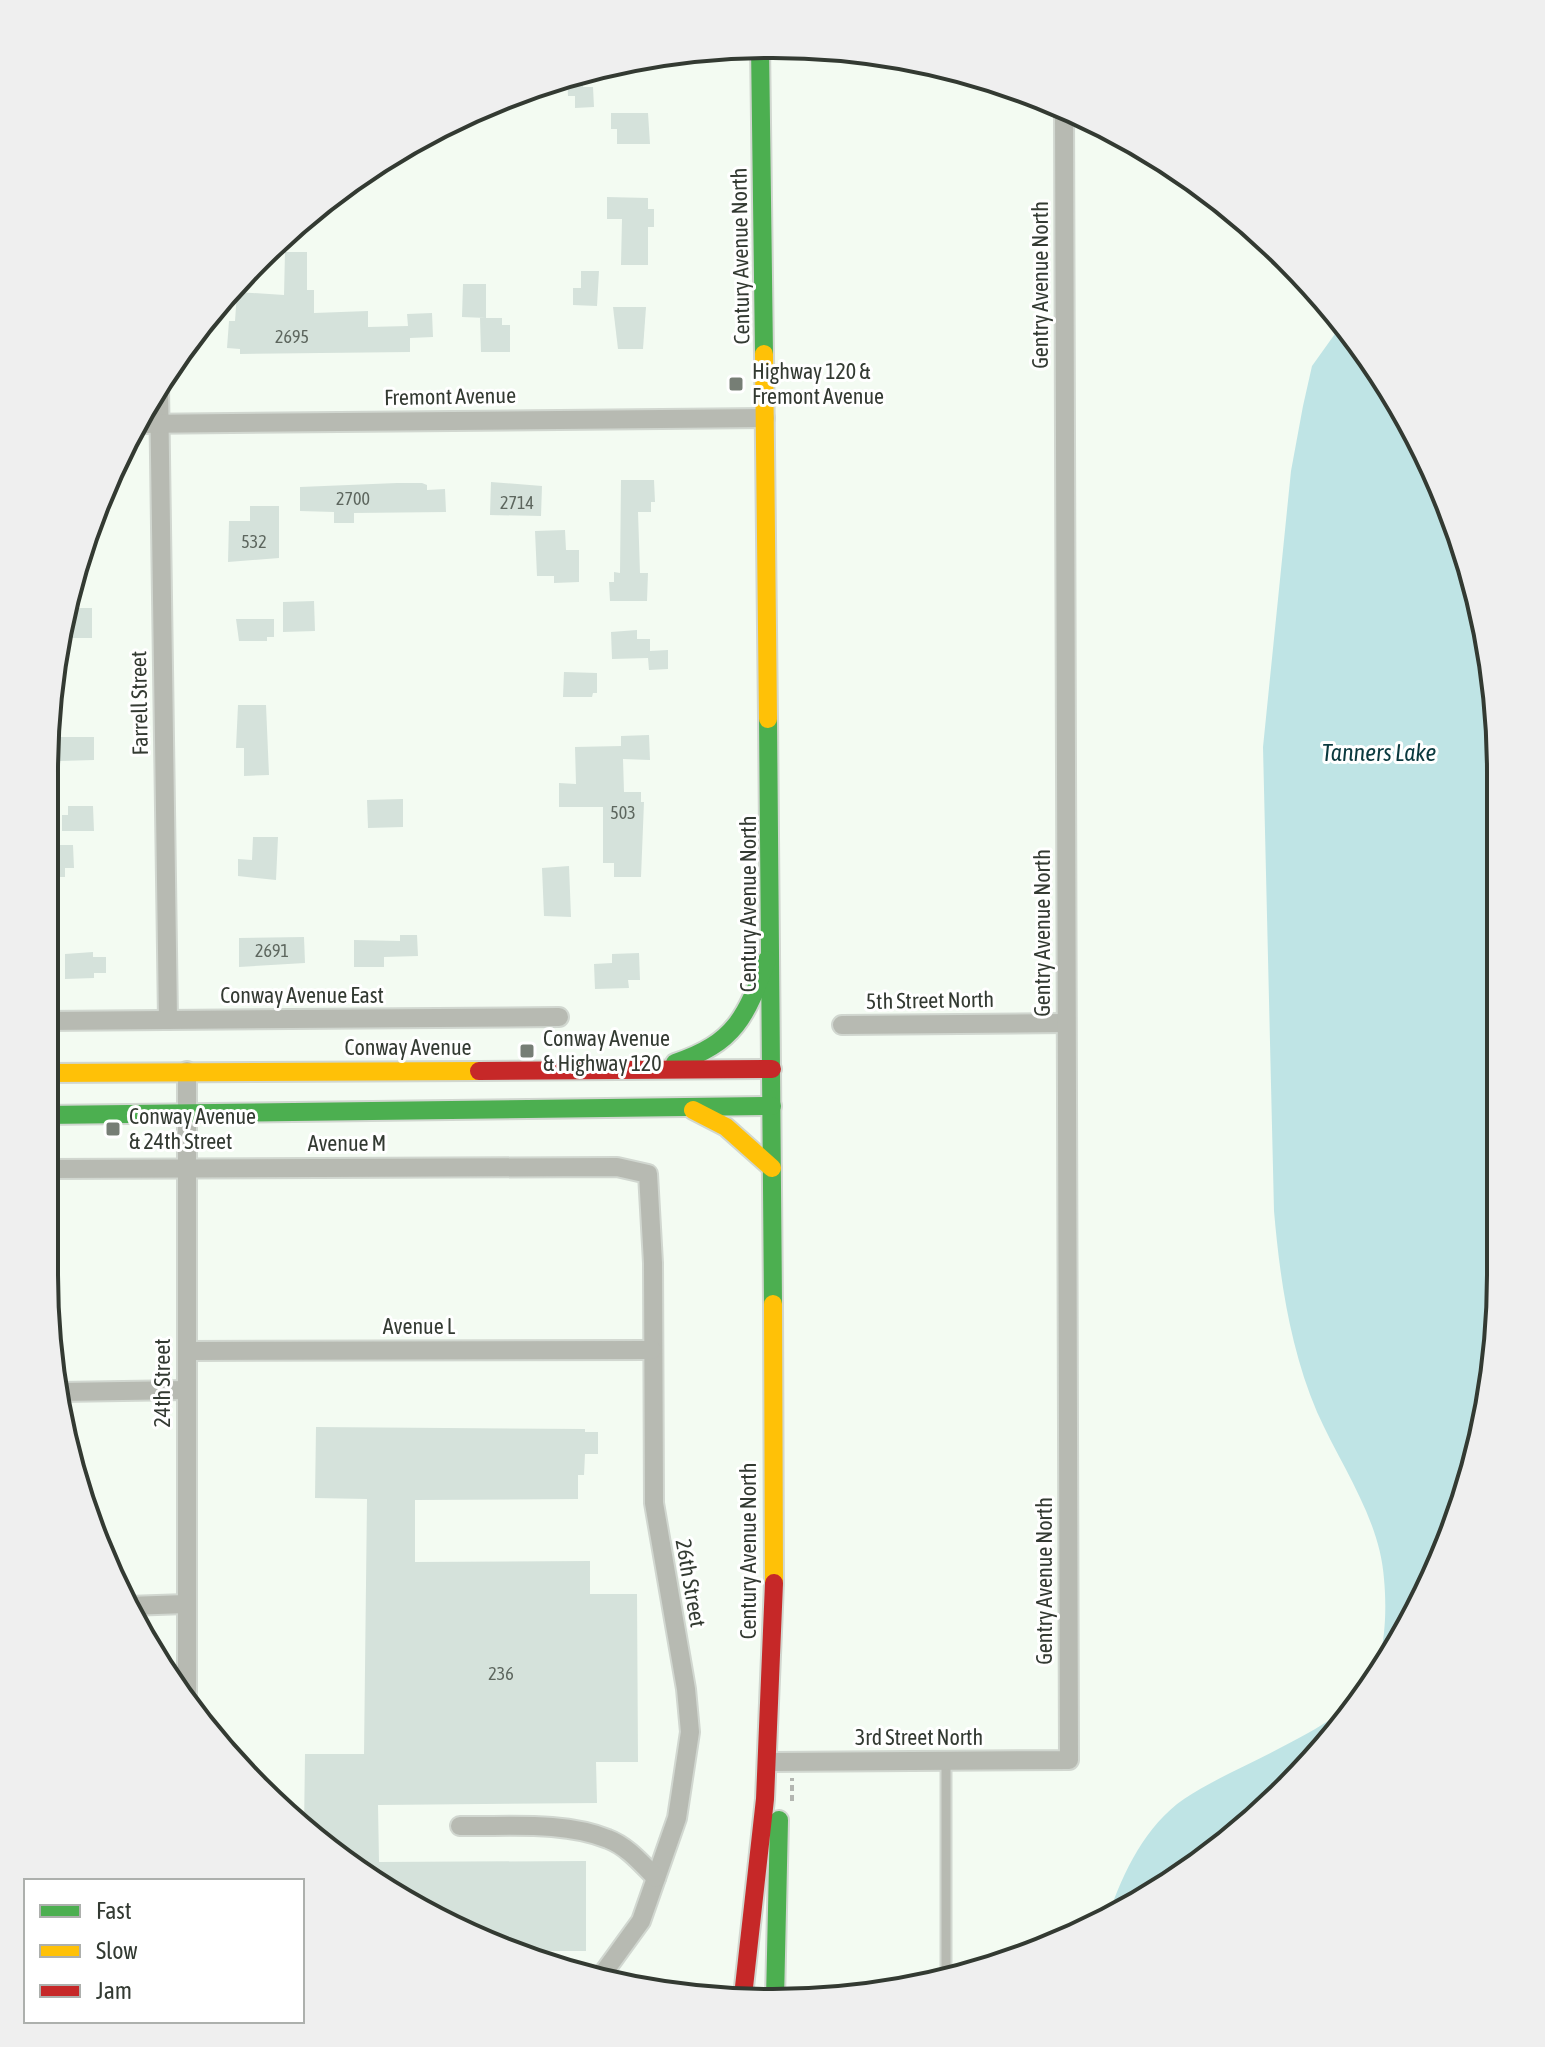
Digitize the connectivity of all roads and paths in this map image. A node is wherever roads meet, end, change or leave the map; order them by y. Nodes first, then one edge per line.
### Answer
1 (760, 59) edge
2 (1064, 120) edge
3 (159, 407) edge
4 (765, 418) junction
5 (149, 424) edge
6 (159, 424) junction
7 (772, 945) junction
8 (559, 1017) dead end
9 (168, 1020) junction
10 (58, 1021) edge
11 (1066, 1023) junction
12 (842, 1025) dead end
13 (772, 1069) junction
14 (652, 1070) junction
15 (187, 1071) junction
16 (58, 1073) edge
17 (772, 1106) junction
18 (683, 1107) junction
19 (187, 1114) junction
20 (58, 1115) edge
21 (187, 1167) junction
22 (772, 1168) junction
23 (58, 1169) edge
24 (648, 1174) joint
25 (652, 1350) junction
26 (187, 1351) junction
27 (186, 1390) junction
28 (68, 1392) edge
29 (186, 1604) junction
30 (140, 1606) edge
31 (187, 1683) edge
32 (1069, 1760) joint
33 (946, 1761) junction
34 (770, 1762) junction
35 (460, 1826) dead end
36 (656, 1878) junction
37 (946, 1967) edge
38 (606, 1969) edge
39 (744, 1988) edge
40 (775, 1989) edge

1 - 4 main road, Century Avenue North
2 - 11 street, Gentry Avenue North
3 - 6 street, Farrell Street
4 - 6 street, Fremont Avenue
4 - 7 main road, Century Avenue North
5 - 6 street, Fremont Avenue
6 - 9 street, Farrell Street
7 - 13 main road, Century Avenue North
7 - 14 main road
8 - 9 street, Conway Avenue East
9 - 10 street, Conway Avenue East
11 - 12 street, 5th Street North
11 - 32 street, Gentry Avenue North
13 - 14 main road, Conway Avenue
13 - 17 main road, Century Avenue North
14 - 15 main road, Conway Avenue
15 - 16 main road, Conway Avenue
15 - 19 street, 24th Street
17 - 18 main road
17 - 22 main road, Century Avenue North
18 - 19 main road
18 - 22 main road
19 - 20 main road
19 - 21 street, 24th Street
21 - 23 street, Avenue M
21 - 24 street, Avenue M
21 - 26 street, 24th Street
22 - 34 main road, Century Avenue North
24 - 25 street, 26th Street
25 - 26 street, Avenue L
25 - 36 street, 26th Street
26 - 27 street, 24th Street
27 - 28 street
27 - 29 street, 24th Street
29 - 30 street
29 - 31 street, 24th Street
32 - 33 street, 3rd Street North
33 - 34 street, 3rd Street North
33 - 37 lane
34 - 39 main road, Century Avenue North
34 - 40 main road, Century Avenue North
35 - 36 street
36 - 38 street, 26th Street

